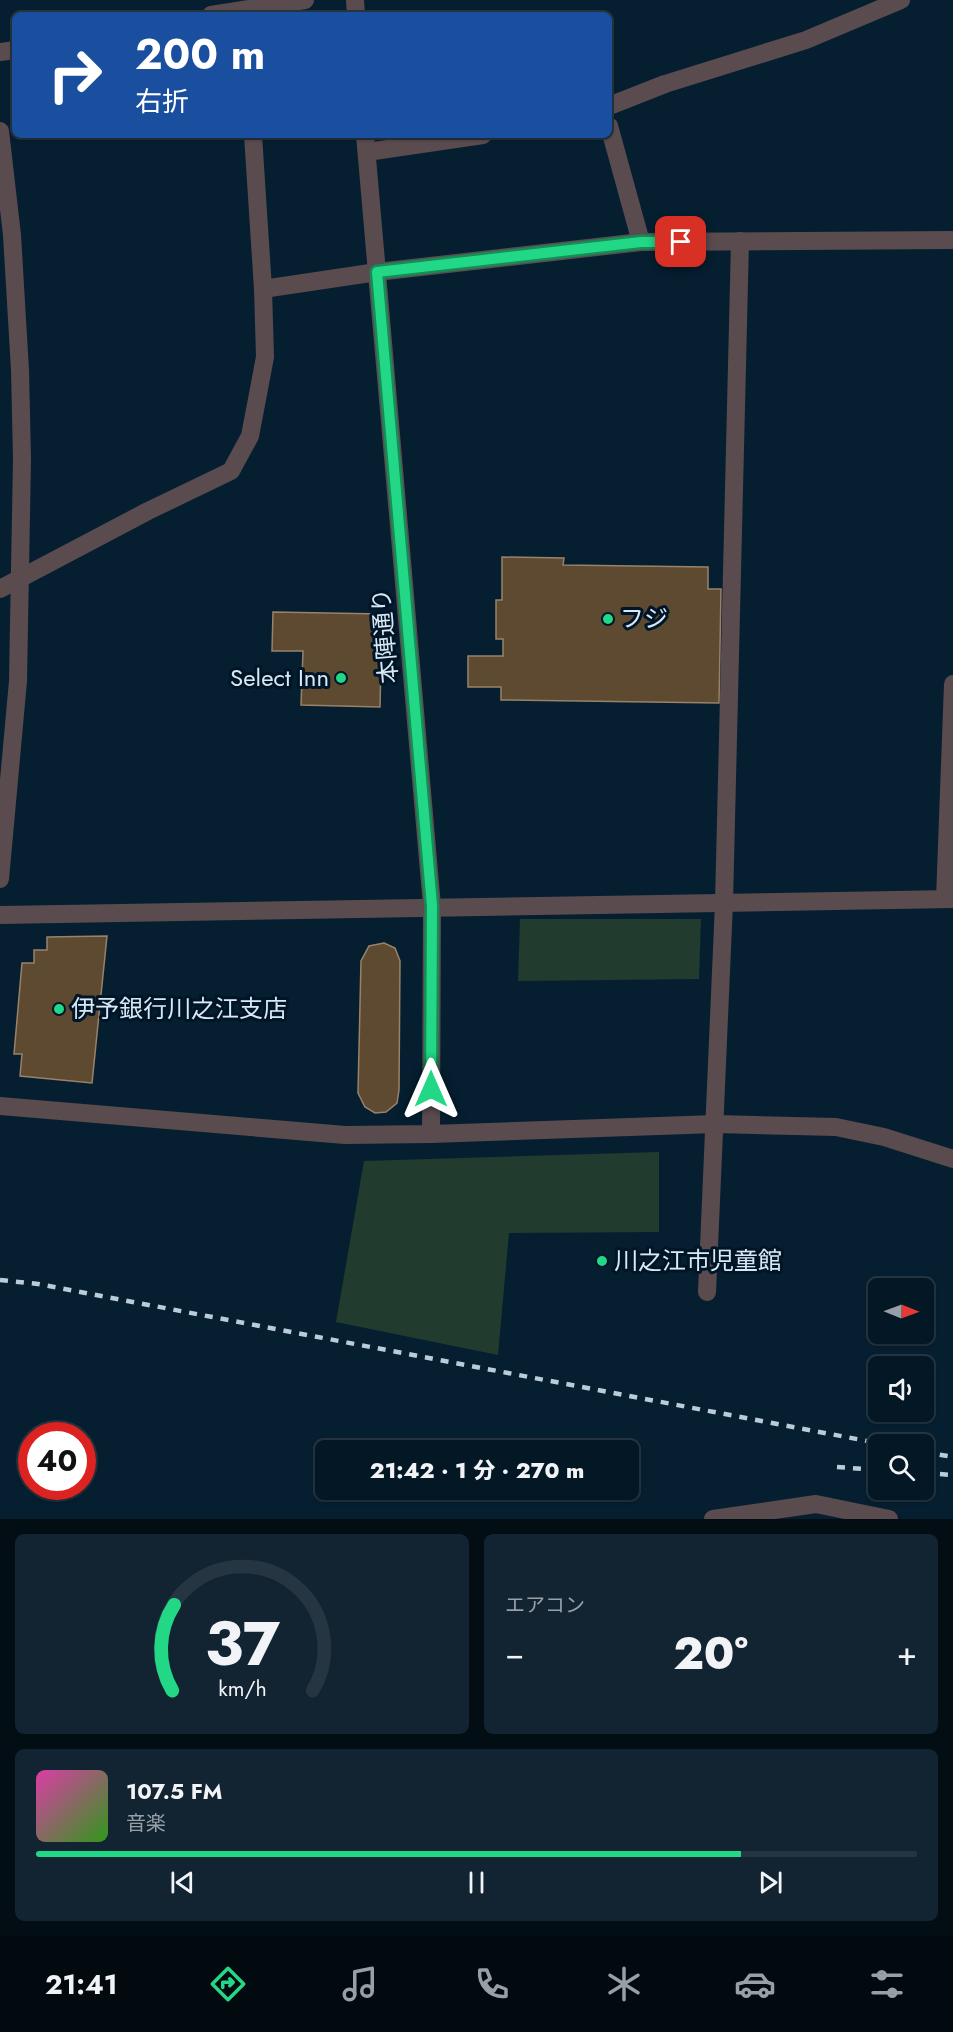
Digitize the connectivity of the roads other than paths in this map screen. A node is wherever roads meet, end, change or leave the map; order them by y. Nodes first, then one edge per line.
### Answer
1 (305, 0) edge
2 (901, 0) edge
3 (241, 12) edge
4 (612, 105) edge
5 (0, 131) edge
6 (612, 137) edge
7 (253, 138) edge
8 (444, 138) edge
9 (366, 144) edge
10 (953, 240) edge
11 (740, 241) junction
12 (641, 242) junction
13 (377, 272) junction
14 (263, 289) junction
15 (18, 579) junction
16 (0, 589) edge
17 (953, 684) edge
18 (0, 879) edge
19 (949, 899) edge
20 (724, 903) junction
21 (432, 906) junction
22 (0, 915) edge
23 (0, 1106) edge
24 (716, 1124) junction
25 (430, 1134) junction
26 (953, 1159) edge
27 (707, 1292) dead end
28 (713, 1519) edge
29 (889, 1519) edge

1 - 3 street
2 - 4 street
5 - 15 street
6 - 12 street
7 - 14 street
8 - 9 street
9 - 13 street, 本陣通り
10 - 11 street
11 - 12 street
11 - 20 street
12 - 13 street
13 - 14 street
13 - 21 street, 本陣通り
14 - 15 street
15 - 16 street
15 - 18 street
17 - 19 street
19 - 20 street
20 - 21 street
20 - 24 street
21 - 22 street
21 - 25 street, 本陣通り
23 - 25 street
24 - 25 street
24 - 26 street
24 - 27 street
28 - 29 street

